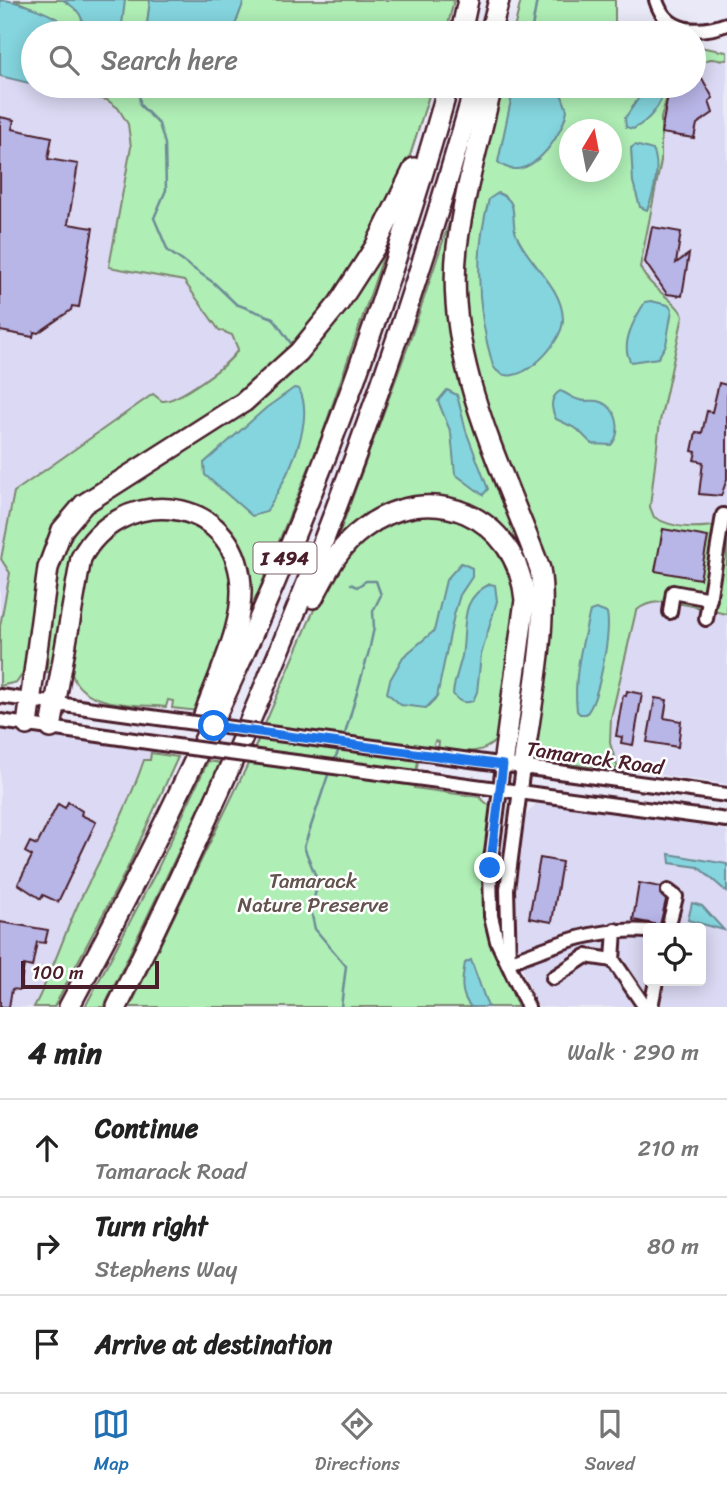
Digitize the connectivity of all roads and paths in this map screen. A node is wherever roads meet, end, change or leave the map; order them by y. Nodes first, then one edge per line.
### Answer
1 (468, 0) edge
2 (499, 0) edge
3 (510, 0) edge
4 (656, 0) edge
5 (464, 21) edge
6 (493, 21) edge
7 (506, 21) edge
8 (669, 21) edge
9 (727, 24) edge
10 (706, 28) edge
11 (444, 98) edge
12 (472, 98) edge
13 (489, 98) edge
14 (437, 128) junction
15 (723, 515) dead end
16 (710, 599) junction
17 (670, 612) dead end
18 (706, 619) dead end
19 (0, 696) edge
20 (30, 701) junction
21 (55, 704) junction
22 (255, 711) junction
23 (0, 721) edge
24 (27, 725) junction
25 (51, 728) junction
26 (513, 766) junction
27 (500, 789) junction
28 (519, 792) junction
29 (727, 795) edge
30 (175, 798) junction
31 (727, 820) edge
32 (668, 891) dead end
33 (669, 923) edge
34 (615, 930) junction
35 (643, 931) edge
36 (613, 960) junction
37 (509, 962) junction
38 (553, 978) dead end
39 (655, 986) edge
40 (69, 1007) edge
41 (117, 1007) edge
42 (528, 1007) edge
43 (645, 1007) edge
44 (651, 1007) edge

1 - 5 highway
2 - 6 highway
3 - 7 highway
4 - 8 street
9 - 10 street
11 - 14 highway, I 494
12 - 22 highway, I 494
13 - 26 highway
14 - 20 highway
14 - 30 highway, I 494
15 - 16 street
16 - 17 street
16 - 18 street
19 - 20 street, Tamarack Road
20 - 21 street, Tamarack Road
20 - 24 highway
21 - 25 highway
21 - 26 street, Tamarack Road, bridge
21 - 30 highway
22 - 26 highway
22 - 41 highway, I 494
23 - 24 street, Tamarack Road
24 - 25 street, Tamarack Road
25 - 27 street, Tamarack Road, bridge
26 - 27 street
26 - 28 street
26 - 29 street, Tamarack Road
27 - 28 street, Tamarack Road
27 - 37 street
28 - 31 street, Tamarack Road
28 - 37 street
30 - 40 highway, I 494
32 - 33 street
34 - 35 street
34 - 36 street
34 - 37 street
36 - 38 street
36 - 43 street
37 - 42 street
39 - 44 street

